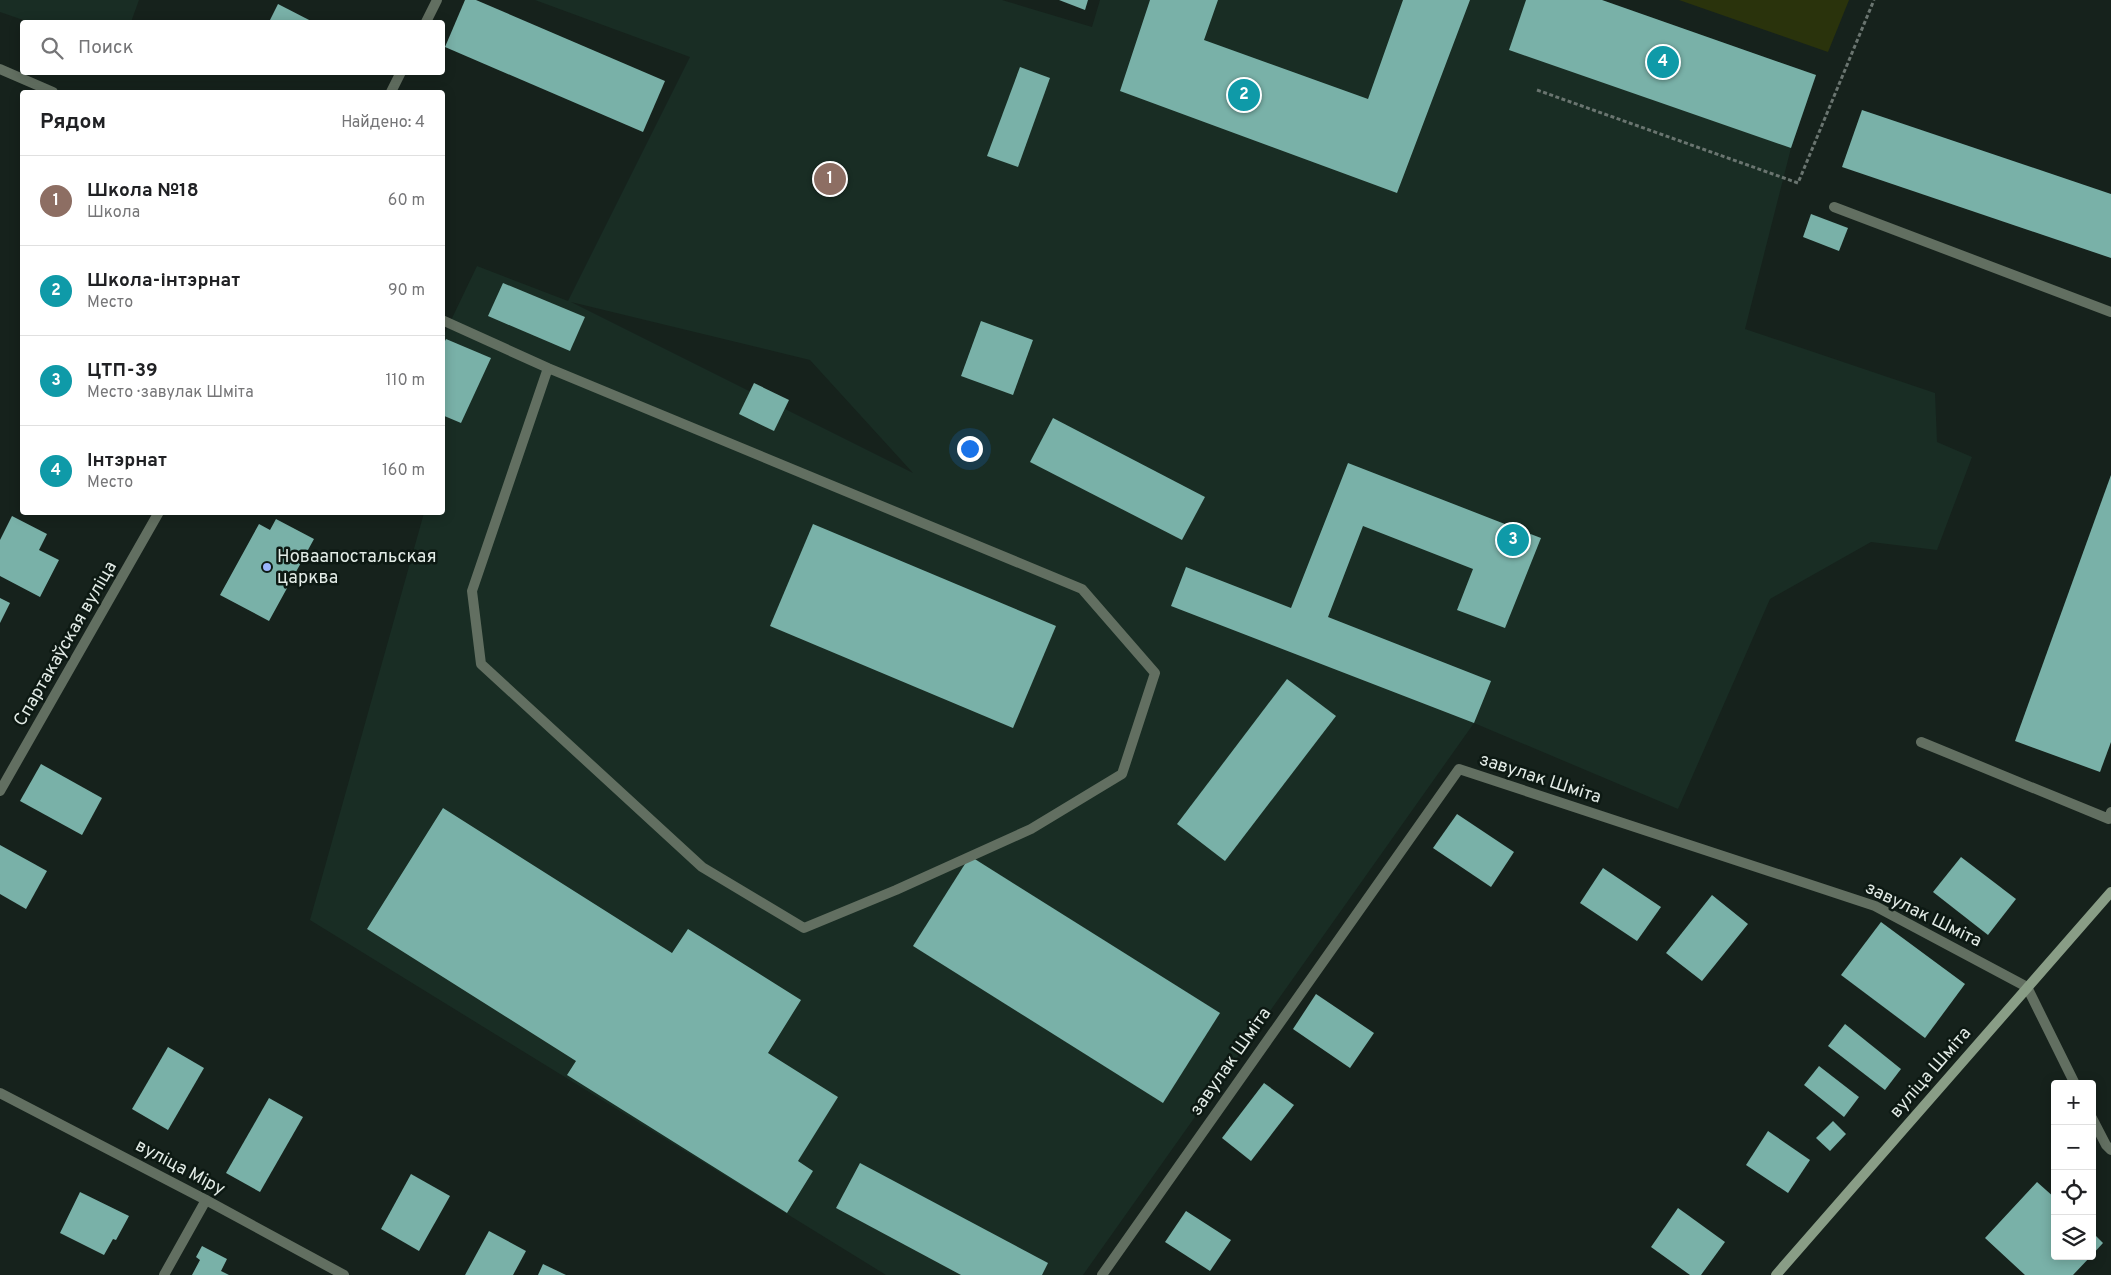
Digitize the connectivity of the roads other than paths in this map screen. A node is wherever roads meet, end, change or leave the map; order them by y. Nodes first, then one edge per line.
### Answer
1 (437, 0) edge
2 (427, 20) edge
3 (0, 69) edge
4 (400, 75) edge
5 (48, 90) edge
6 (392, 90) edge
7 (1834, 207) dead end
8 (2111, 312) edge
9 (445, 321) edge
10 (548, 368) junction
11 (158, 515) edge
12 (1921, 742) dead end
13 (0, 791) edge
14 (2110, 817) edge
15 (2111, 892) edge
16 (2027, 987) junction
17 (2073, 1080) edge
18 (0, 1093) edge
19 (2096, 1125) edge
20 (2111, 1150) edge
21 (206, 1200) junction
22 (164, 1275) edge
23 (344, 1275) edge
24 (1102, 1275) edge
25 (1776, 1275) edge

1 - 2 street
3 - 5 street
4 - 6 street
7 - 8 street
9 - 10 street
10 - 10 street
11 - 13 street, Спартакаўская вуліца
12 - 14 street
15 - 16 main road, вуліца Шміта
16 - 17 street
16 - 24 street, завулак Шміта
16 - 25 main road, вуліца Шміта
18 - 21 street, вуліца Міру
19 - 20 street
21 - 22 street
21 - 23 street, вуліца Міру

